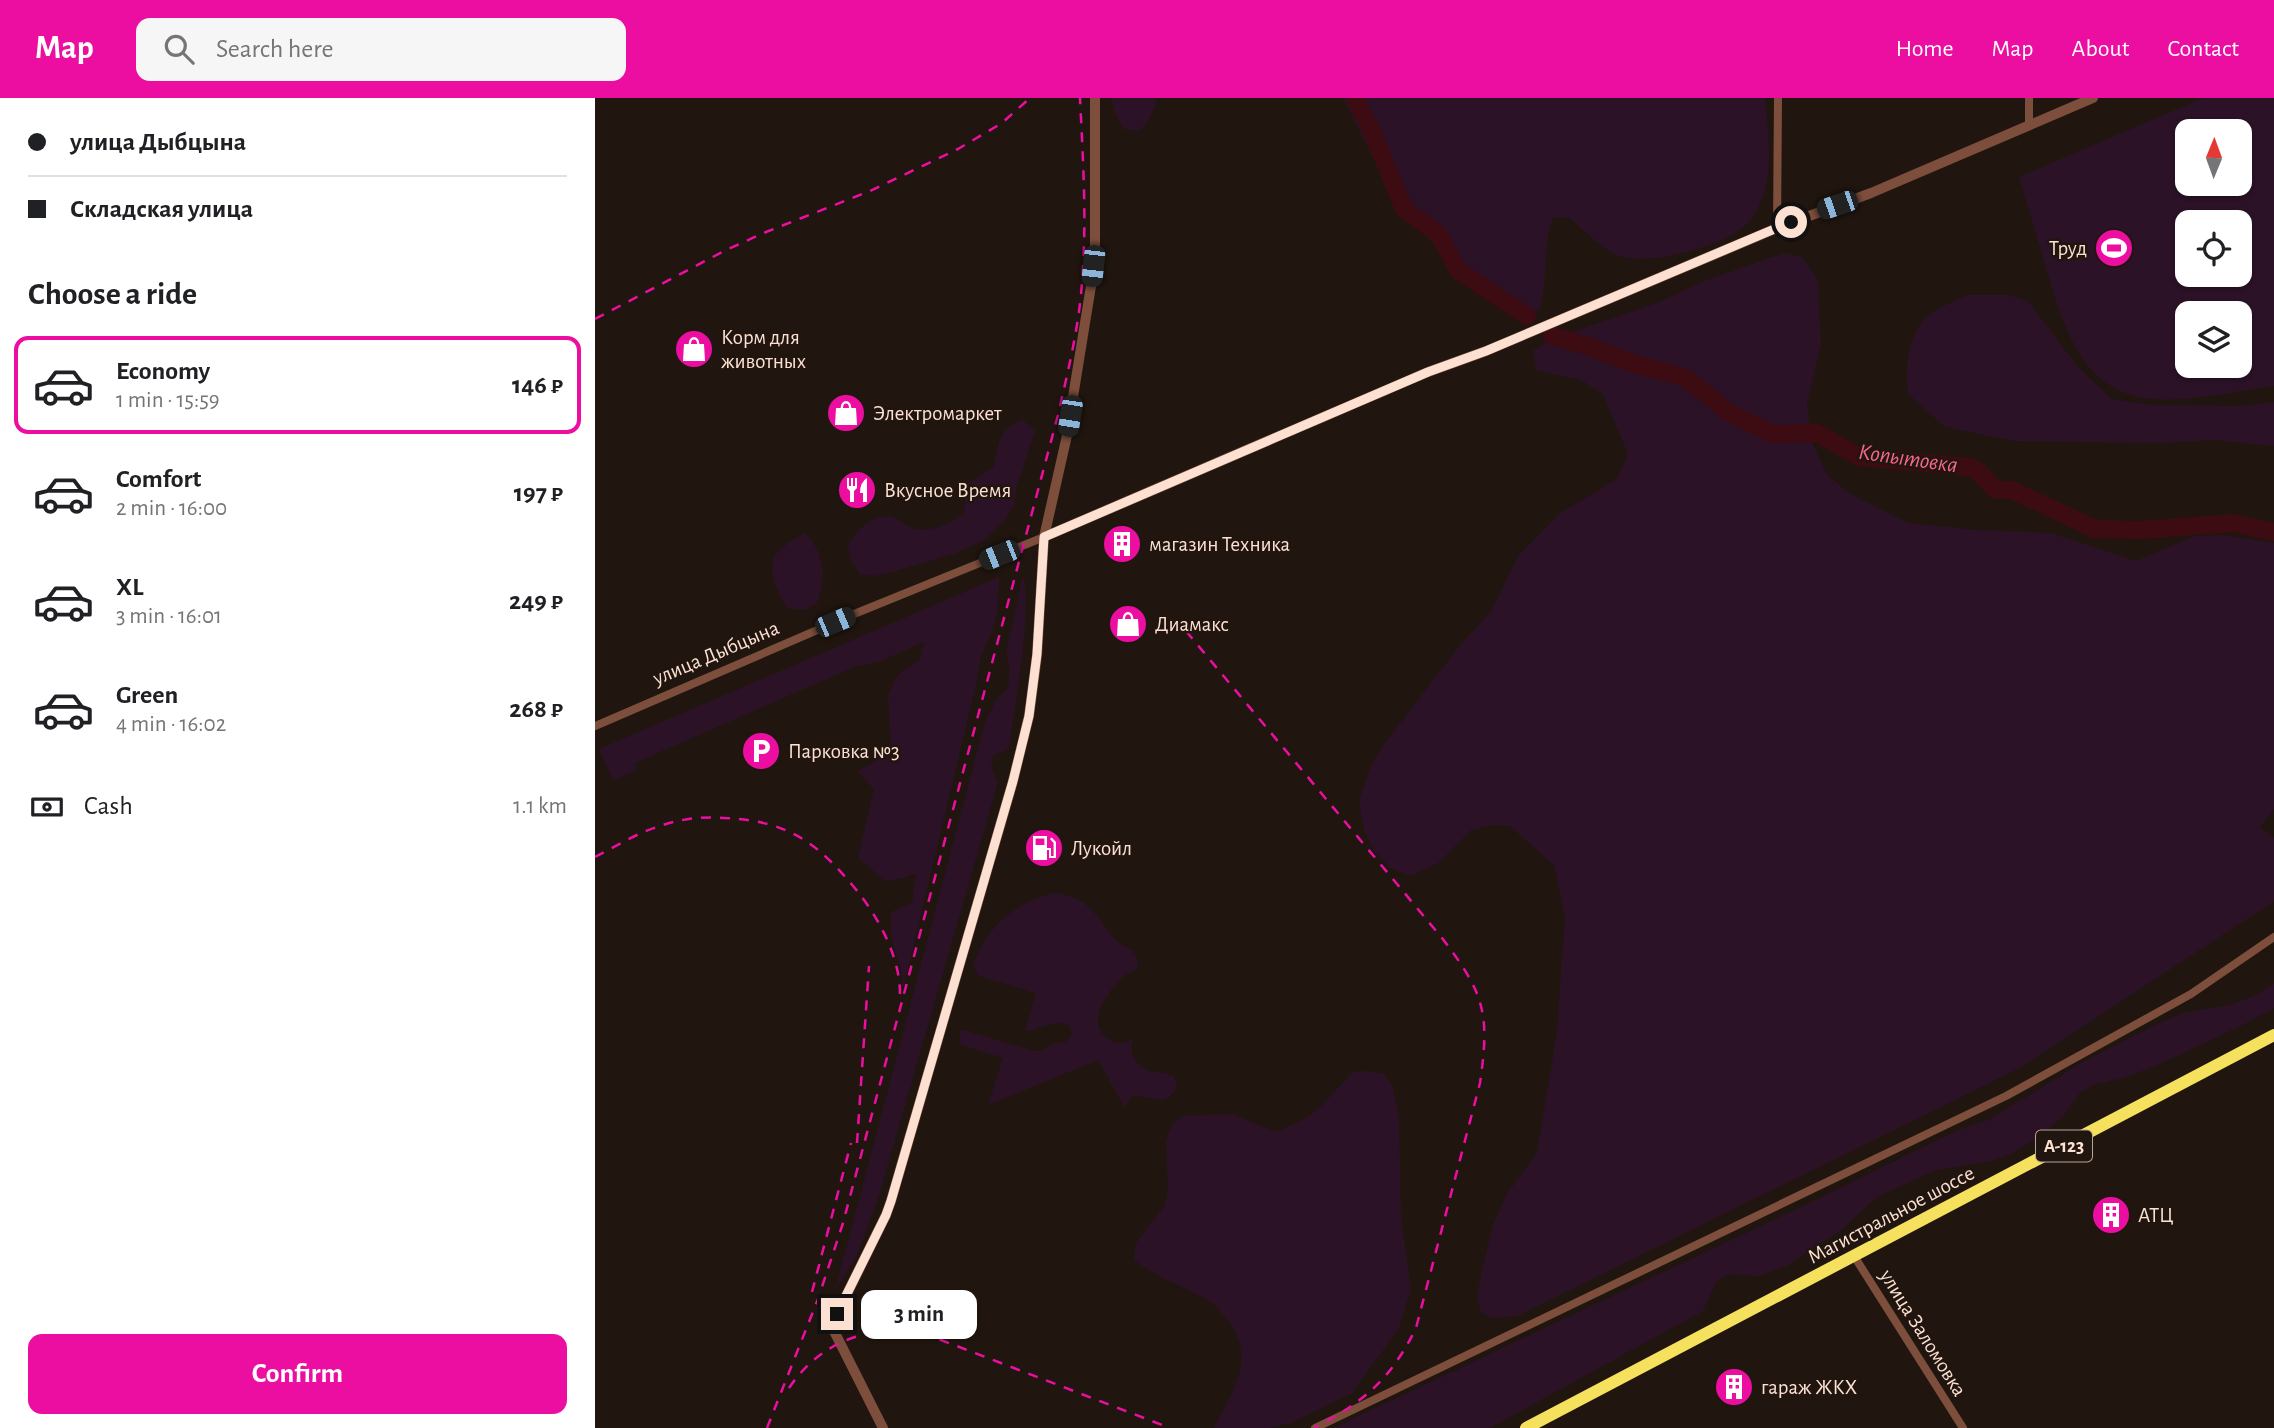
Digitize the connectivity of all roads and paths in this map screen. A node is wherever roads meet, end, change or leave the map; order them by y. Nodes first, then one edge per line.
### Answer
1 (1095, 98) edge
2 (1777, 98) edge
3 (2029, 98) edge
4 (2093, 98) edge
5 (2029, 126) junction
6 (1777, 228) junction
7 (1044, 537) junction
8 (595, 726) edge
9 (2274, 937) edge
10 (2274, 1035) edge
11 (1854, 1256) junction
12 (883, 1428) edge
13 (1315, 1428) edge
14 (1526, 1428) edge
15 (1963, 1428) edge

1 - 7 street
2 - 6 street
3 - 5 street
4 - 5 street, улица Дыбцына
5 - 6 street, улица Дыбцына
6 - 7 street, улица Дыбцына
7 - 8 street, улица Дыбцына
7 - 12 street
9 - 13 street
10 - 11 main road, Магистральное шоссе / А-123
11 - 14 main road, Магистральное шоссе / А-123
11 - 15 street, улица Заломовка

